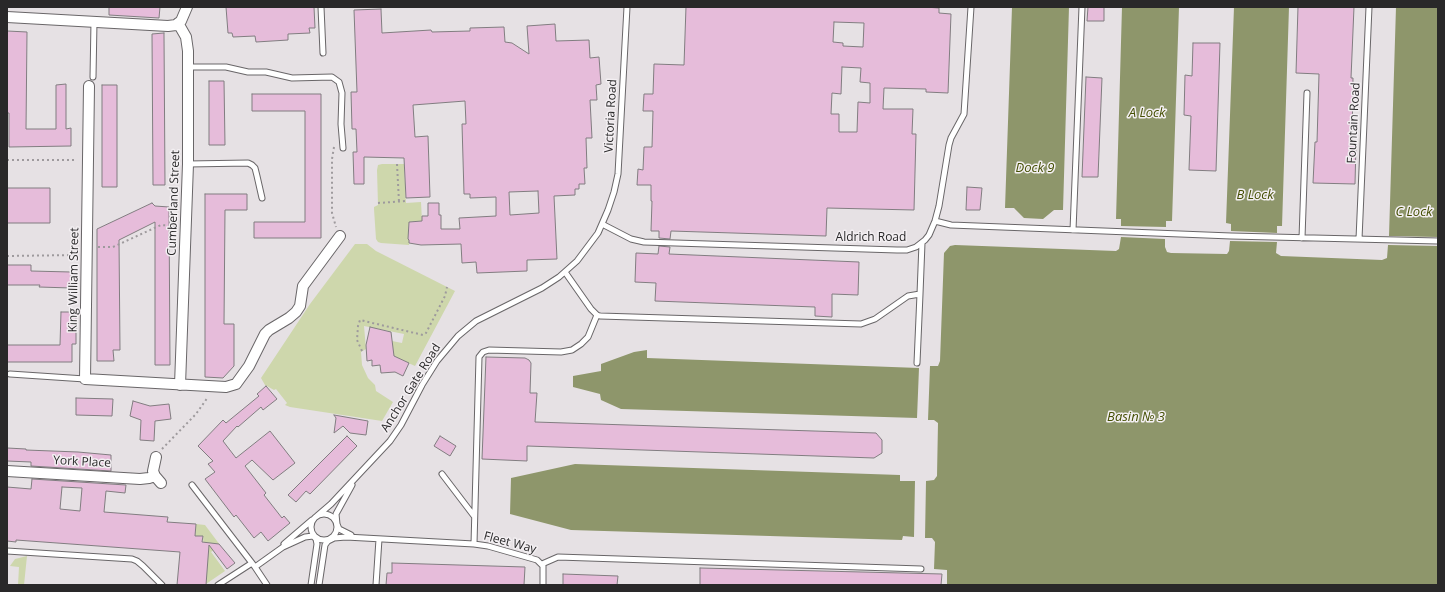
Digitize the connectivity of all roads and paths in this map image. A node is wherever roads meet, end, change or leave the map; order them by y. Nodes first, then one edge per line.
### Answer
1 (187, 7) edge
2 (321, 7) edge
3 (627, 7) edge
4 (970, 7) edge
5 (1082, 7) edge
6 (1369, 7) edge
7 (7, 17) edge
8 (94, 22) junction
9 (178, 23) junction
10 (323, 53) dead end
11 (188, 67) junction
12 (91, 82) joint
13 (1307, 93) dead end
14 (343, 148) joint
15 (7, 160) edge
16 (88, 160) junction
17 (188, 164) junction
18 (397, 164) dead end
19 (262, 198) dead end
20 (406, 201) dead end
21 (378, 202) dead end
22 (399, 202) junction
23 (935, 222) junction
24 (602, 224) junction
25 (186, 226) junction
26 (1073, 230) junction
27 (340, 236) joint
28 (1302, 238) junction
29 (1359, 239) junction
30 (1438, 241) edge
31 (922, 243) junction
32 (87, 251) junction
33 (7, 256) edge
34 (565, 272) junction
35 (447, 287) dead end
36 (920, 294) junction
37 (597, 315) junction
38 (362, 351) dead end
39 (917, 363) dead end
40 (10, 374) dead end
41 (85, 379) junction
42 (180, 385) junction
43 (215, 386) junction
44 (156, 457) joint
45 (7, 471) edge
46 (442, 474) dead end
47 (358, 475) junction
48 (192, 485) dead end
49 (316, 517) junction
50 (475, 517) junction
51 (337, 524) junction
52 (314, 536) junction
53 (331, 539) junction
54 (370, 539) junction
55 (379, 539) junction
56 (474, 544) junction
57 (7, 551) edge
58 (276, 551) junction
59 (542, 564) junction
60 (254, 565) junction
61 (921, 568) dead end
62 (162, 585) edge
63 (218, 585) edge
64 (267, 585) edge
65 (311, 585) edge
66 (319, 585) edge
67 (376, 585) edge
68 (543, 585) edge

1 - 9 street
2 - 10 lane
3 - 24 lane, Victoria Road
4 - 23 lane, Aldrich Road
5 - 26 lane
6 - 29 lane, Fountain Road
7 - 8 street
8 - 9 street
8 - 12 lane
9 - 11 street, Cumberland Street
11 - 14 lane
11 - 17 street, Cumberland Street
12 - 16 street, King William Street
13 - 28 lane
14 - 27 path
15 - 16 path
16 - 32 street, King William Street
17 - 19 lane
17 - 25 street, Cumberland Street
18 - 22 path
20 - 22 path
21 - 22 path
23 - 26 lane
23 - 31 lane, Aldrich Road
24 - 31 lane, Aldrich Road
24 - 34 lane, Anchor Gate Road
25 - 32 path
25 - 42 street, Cumberland Street
26 - 28 lane
27 - 43 street
28 - 29 lane
29 - 30 lane
31 - 36 lane
32 - 33 path
32 - 41 street, King William Street
34 - 37 lane
34 - 47 lane, Anchor Gate Road
35 - 38 path
36 - 37 lane
36 - 39 lane
37 - 50 lane
40 - 41 lane
41 - 42 street
42 - 43 street
43 - 44 path
44 - 45 street, York Place
46 - 50 lane
47 - 49 lane, Anchor Gate Road
47 - 51 lane
48 - 60 lane
49 - 51 lane
49 - 52 lane
49 - 58 lane, Anchor Gate Road
50 - 56 lane
51 - 53 lane
51 - 54 lane
52 - 53 lane
52 - 58 lane
52 - 65 lane
53 - 54 lane
53 - 66 lane
54 - 55 lane, Fleet Way
55 - 56 lane, Fleet Way
55 - 67 lane
56 - 59 lane, Fleet Way
57 - 62 lane
58 - 60 lane
59 - 61 lane
59 - 68 lane, Fleet Way
60 - 63 lane
60 - 64 lane

